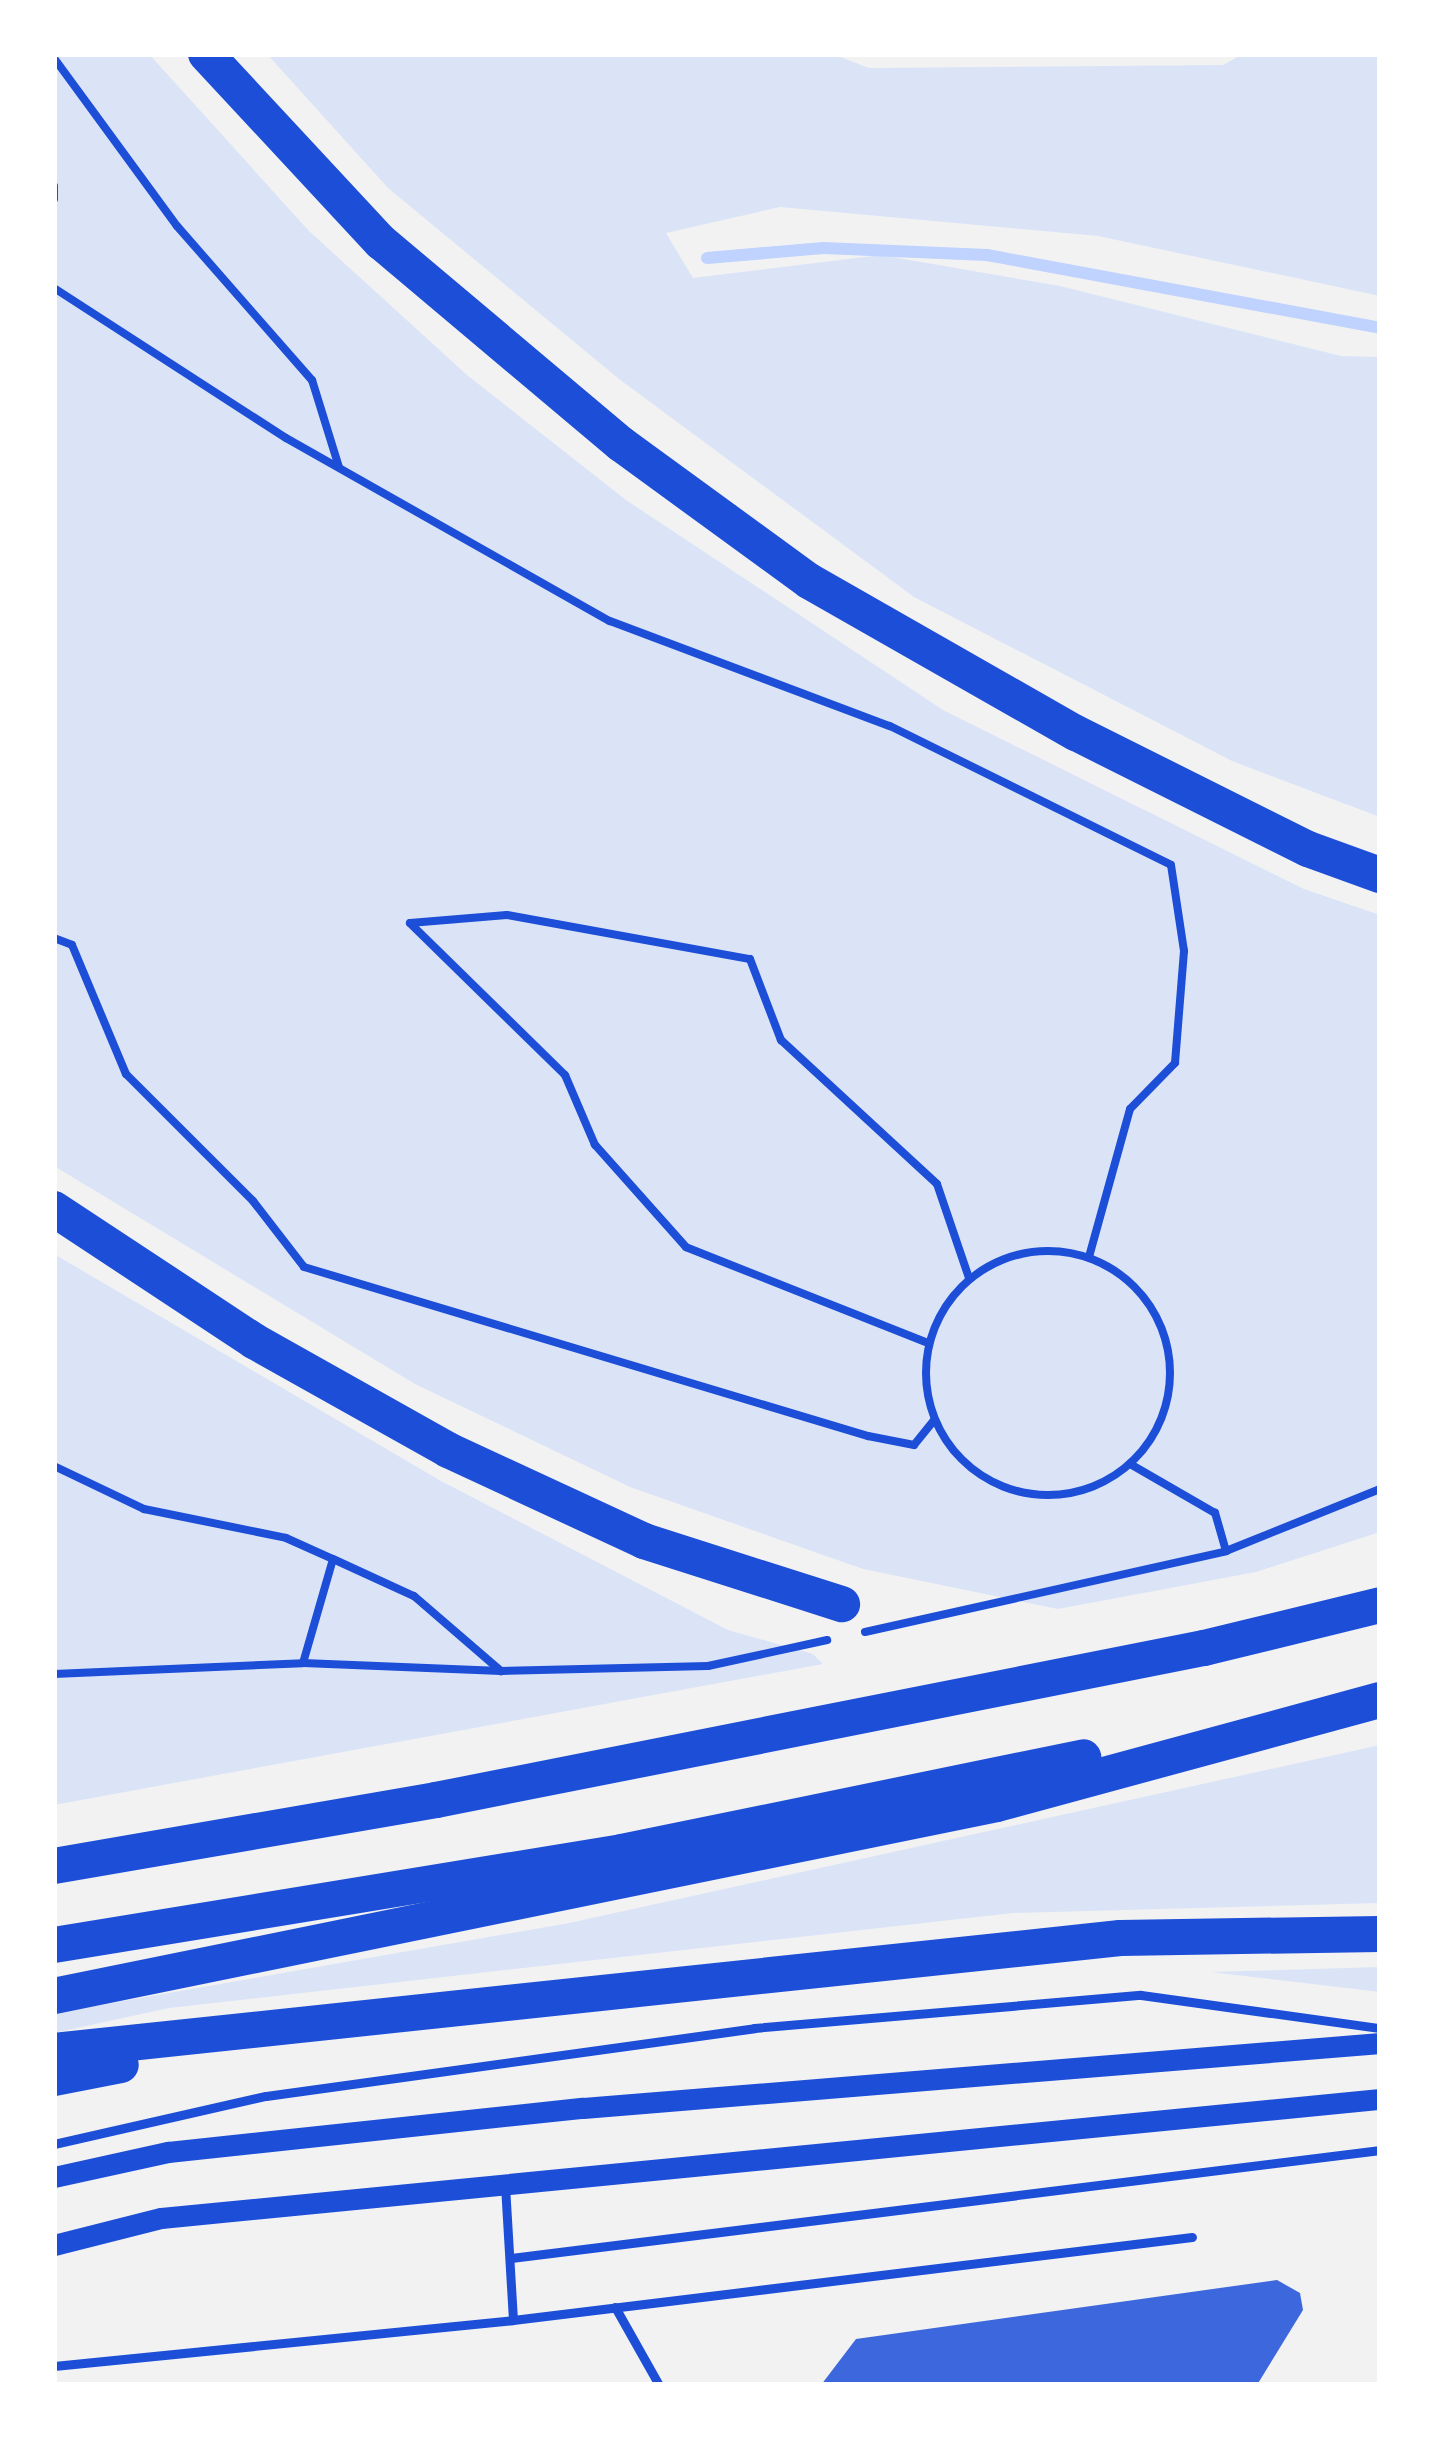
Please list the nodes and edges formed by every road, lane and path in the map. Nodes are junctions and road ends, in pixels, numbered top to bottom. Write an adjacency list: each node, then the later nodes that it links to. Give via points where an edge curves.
1 (206, 54): 7 (highway, via 381,242 621,443 809,581 1076,733 1307,849)
2 (54, 58): 6 (path, via 177,226 312,380)
3 (54, 186): 4 (path)
4 (54, 199)
5 (54, 288): 6 (path)
6 (340, 469): 10 (path, via 610,621 890,726 1172,865 1184,951 1175,1063 1130,1109)
7 (1380, 875)
8 (54, 938): 13 (path, via 72,945 126,1074 253,1201 304,1267 868,1436 914,1445)
9 (54, 1209): 19 (highway, via 254,1342 448,1450 644,1541)
10 (1090, 1257): 11 (path, via 1048,1250 1006,1257); 14 (path, via 1126,1278 1154,1310 1168,1349 1169,1391 1156,1431)
11 (969, 1278): 12 (path); 12 (path, via 937,1184 781,1040 750,959 507,915 410,923 565,1075 595,1144 686,1246)
12 (928, 1343): 13 (path, via 925,1382)
13 (934, 1420): 14 (path, via 954,1453 1020,1492 1059,1495)
14 (1130, 1464): 17 (path, via 1214,1513)
15 (54, 1466): 18 (path, via 144,1509 286,1538)
16 (1380, 1489): 17 (path)
17 (1226, 1552): 22 (path, via 708,1666)
18 (333, 1559): 21 (path); 22 (path, via 414,1596)
19 (842, 1604)
20 (1380, 1605): 25 (highway, via 1204,1648 436,1800)
21 (303, 1663): 22 (path); 23 (path)
22 (501, 1671)
23 (54, 1674)
24 (1380, 1698): 27 (highway, via 622,1852); 28 (highway, via 974,1809)
25 (54, 1866)
26 (1380, 1934): 29 (highway, via 1120,1938)
27 (54, 1945)
28 (54, 1996)
29 (429, 2008): 32 (highway); 33 (highway)
30 (1380, 2028): 35 (lane, via 1141,1995 754,2028 266,2096)
31 (1380, 2043): 37 (street, via 583,2108 168,2152)
32 (54, 2051)
33 (54, 2078)
34 (1380, 2098): 38 (street)
35 (54, 2144)
36 (1380, 2150): 41 (lane)
37 (54, 2176)
38 (505, 2184): 40 (street, via 161,2218); 41 (lane)
39 (1192, 2237): 42 (lane)
40 (54, 2245)
41 (511, 2258): 43 (lane)
42 (615, 2307): 43 (lane); 45 (lane)
43 (513, 2320): 44 (lane)
44 (54, 2366)
45 (659, 2385)

